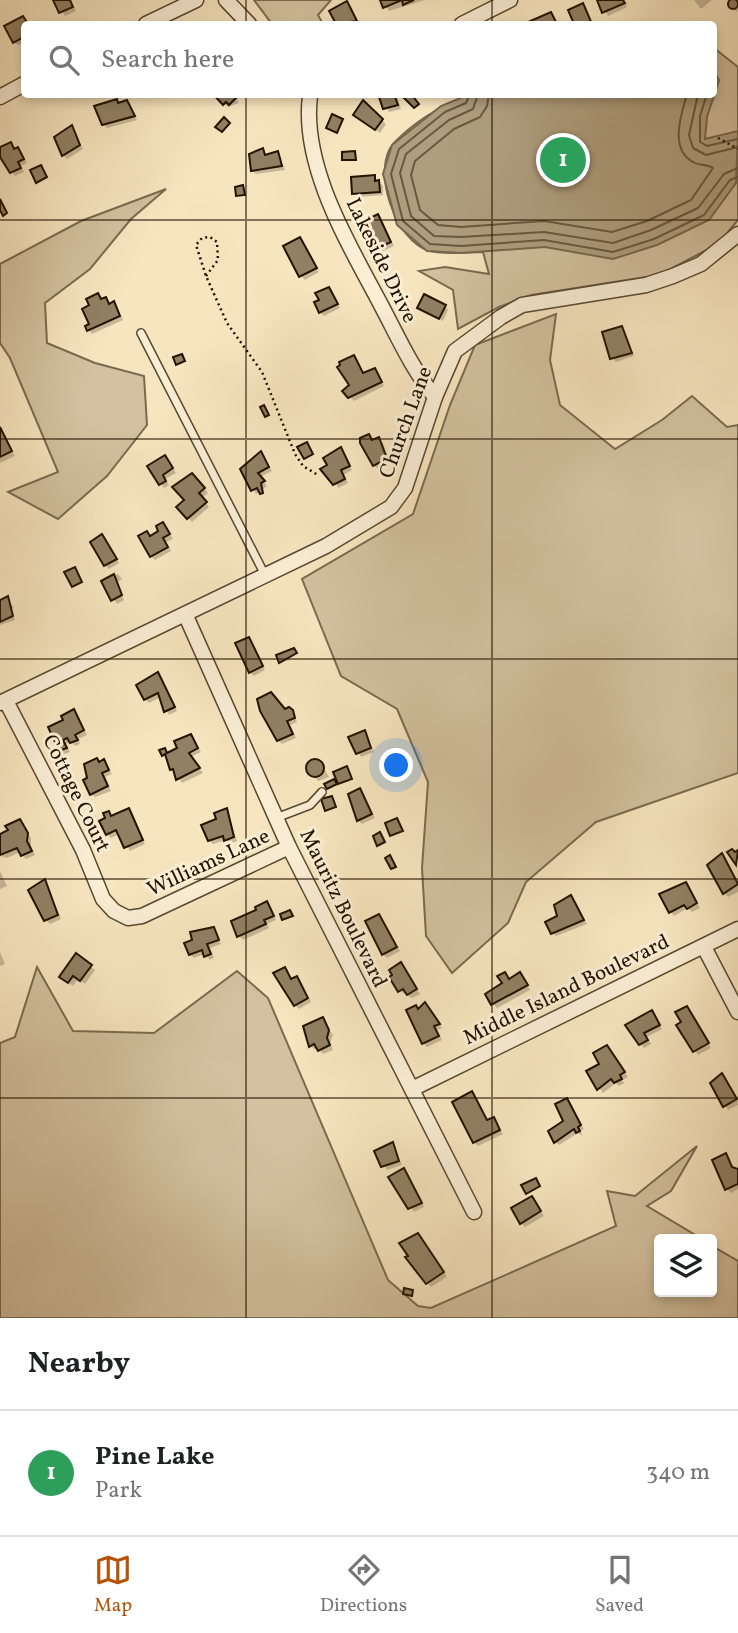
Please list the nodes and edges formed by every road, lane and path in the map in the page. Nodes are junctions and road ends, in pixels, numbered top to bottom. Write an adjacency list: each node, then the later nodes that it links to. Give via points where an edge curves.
1 (196, 0): 4 (street)
2 (226, 0): 5 (street)
3 (510, 0): 6 (street)
4 (152, 21)
5 (246, 21)
6 (468, 21)
7 (21, 86): 8 (street)
8 (0, 97)
9 (311, 98): 15 (street, Lakeside Drive, via 319,169 341,230 399,344)
10 (718, 138): 11 (path)
11 (738, 149)
12 (738, 234): 15 (street, Church Lane, via 701,264 646,285 522,304 455,351)
13 (206, 276): 13 (path, via 197,246 202,238 210,237 217,242 218,260); 16 (path, via 227,323 262,372 287,439 303,466)
14 (141, 333): 17 (lane)
15 (435, 397): 17 (street, Church Lane, via 405,488 391,507)
16 (318, 475)
17 (266, 576): 18 (street, Church Lane)
18 (186, 616): 19 (street, Church Lane); 21 (street, Mauritz Boulevard)
19 (3, 702): 23 (street, Cottage Court)
20 (322, 792): 21 (lane, via 310,804)
21 (276, 818): 22 (street, Mauritz Boulevard)
22 (289, 847): 23 (street, Williams Lane, via 142,916 128,918); 27 (street, Mauritz Boulevard)
23 (107, 904)
24 (738, 929): 25 (street, Middle Island Boulevard)
25 (704, 947): 26 (street); 27 (street, Middle Island Boulevard)
26 (738, 1012)
27 (412, 1089): 28 (street, Mauritz Boulevard)
28 (474, 1213)

